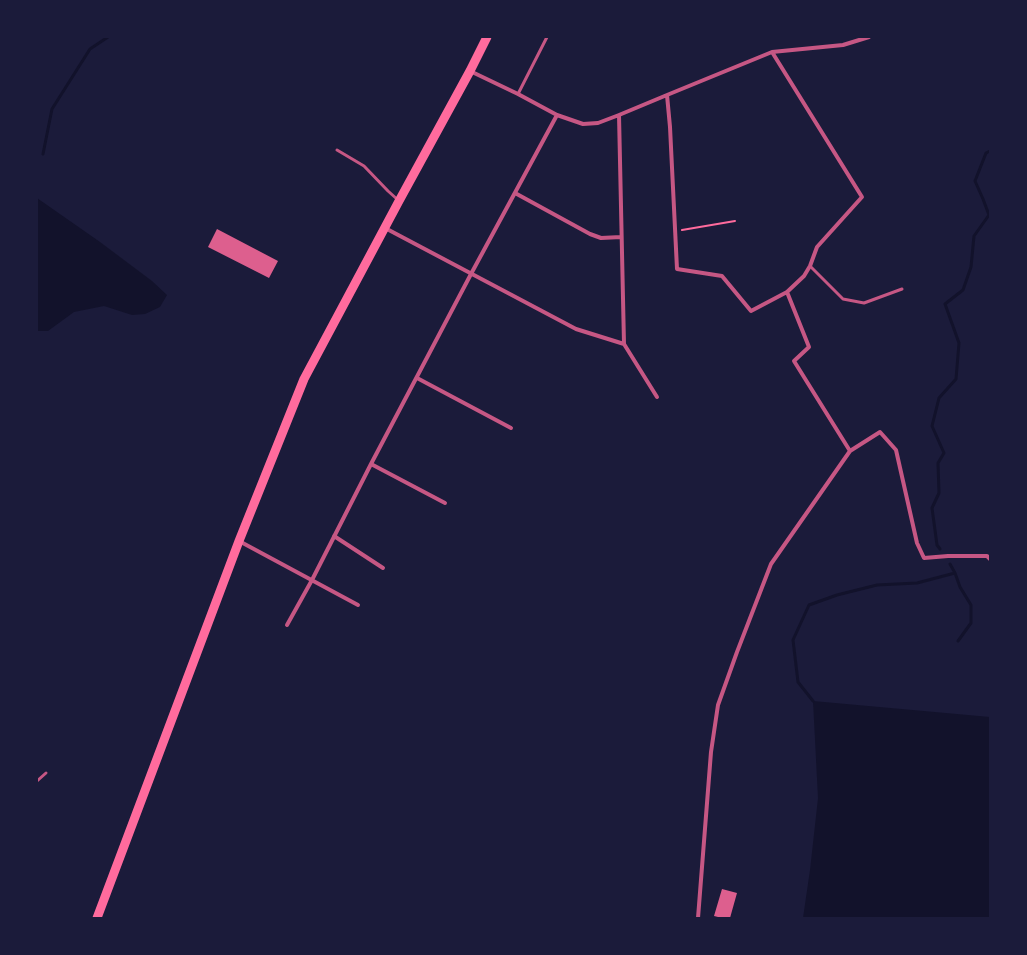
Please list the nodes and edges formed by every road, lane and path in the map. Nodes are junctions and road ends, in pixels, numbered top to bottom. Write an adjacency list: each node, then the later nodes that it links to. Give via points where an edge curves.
1 (487, 37): 5 (main road)
2 (547, 37): 6 (lane)
3 (869, 37): 4 (street, via 843,45)
4 (772, 52): 7 (street); 17 (street, via 862,197 817,247)
5 (470, 71): 6 (street); 12 (main road)
6 (518, 94): 8 (street)
7 (667, 95): 9 (street); 15 (street)
8 (557, 115): 9 (street, via 583,124 598,123); 11 (street)
9 (619, 116): 16 (street)
10 (338, 150): 12 (lane, via 364,166)
11 (514, 193): 16 (street, via 590,234 601,238); 18 (street)
12 (399, 201): 14 (main road)
13 (735, 221): 15 (path)
14 (385, 228): 18 (street); 29 (main road, via 304,379)
15 (675, 231): 20 (street, via 676,269 722,276 752,311)
16 (621, 237): 21 (street)
17 (810, 266): 19 (lane, via 843,299 864,303); 20 (street, via 804,276)
18 (471, 274): 21 (street, via 576,329); 22 (street)
19 (902, 289)
20 (787, 292): 25 (street, via 810,347 794,361)
21 (624, 344): 23 (street)
22 (417, 378): 24 (street); 26 (street)
23 (657, 397)
24 (511, 428)
25 (850, 451): 30 (street, via 880,432 896,450 917,543 924,558 987,556); 38 (street, via 771,564 718,705 711,752)
26 (371, 464): 27 (street); 28 (street)
27 (445, 503)
28 (334, 536): 31 (street); 32 (street)
29 (239, 541): 32 (street); 37 (main road)
30 (990, 559)
31 (383, 568)
32 (312, 580): 33 (street); 34 (street)
33 (358, 605)
34 (287, 625)
35 (46, 773): 36 (lane)
36 (37, 781)
37 (97, 918)
38 (698, 918)

